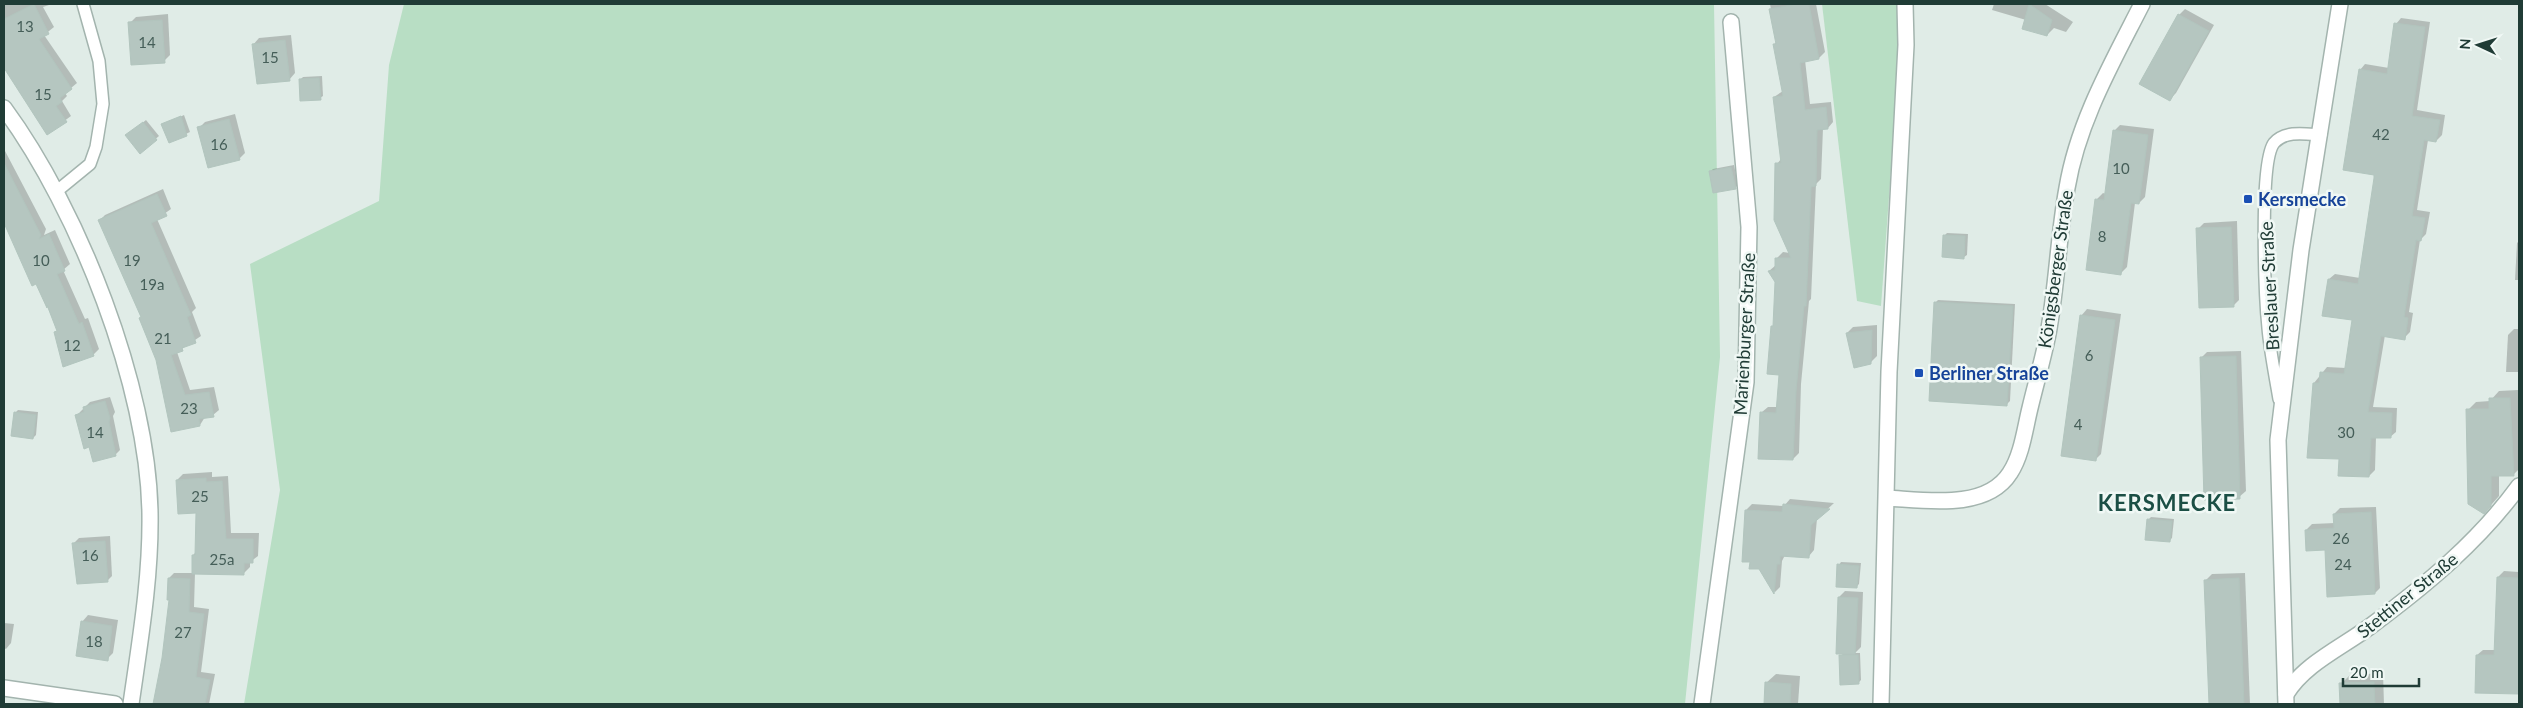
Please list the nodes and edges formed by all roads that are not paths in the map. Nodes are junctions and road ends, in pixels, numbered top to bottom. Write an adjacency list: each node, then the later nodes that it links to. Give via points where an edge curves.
1 (83, 4): 8 (lane, via 99,61 103,104 90,164)
2 (1905, 4): 11 (street, via 1906,46)
3 (2142, 4): 11 (street, Königsberger Straße, via 2098,89 2076,150 2067,188 2048,333 2020,448 2010,473 1994,489 1977,496 1948,500)
4 (2340, 4): 7 (street, Breslauer Straße)
5 (1732, 22): 16 (street, Marienburger Straße, via 1749,227 1746,382)
6 (4, 108): 8 (street)
7 (2321, 135): 9 (street, Breslauer Straße, via 2302,250); 9 (lane, Breslauer Straße, via 2285,135 2275,142 2268,154 2265,199 2268,327)
8 (56, 191): 15 (street, via 114,332 129,379 143,447 150,512 150,550)
9 (2282, 420): 13 (street, Breslauer Straße, via 2278,440)
10 (2519, 486): 13 (street, Stettiner Straße, via 2463,550 2411,596 2308,669 2295,680)
11 (1887, 498): 17 (street)
12 (4, 688): 14 (street)
13 (2286, 699)
14 (114, 704)
15 (131, 704)
16 (1702, 704)
17 (1881, 704)

